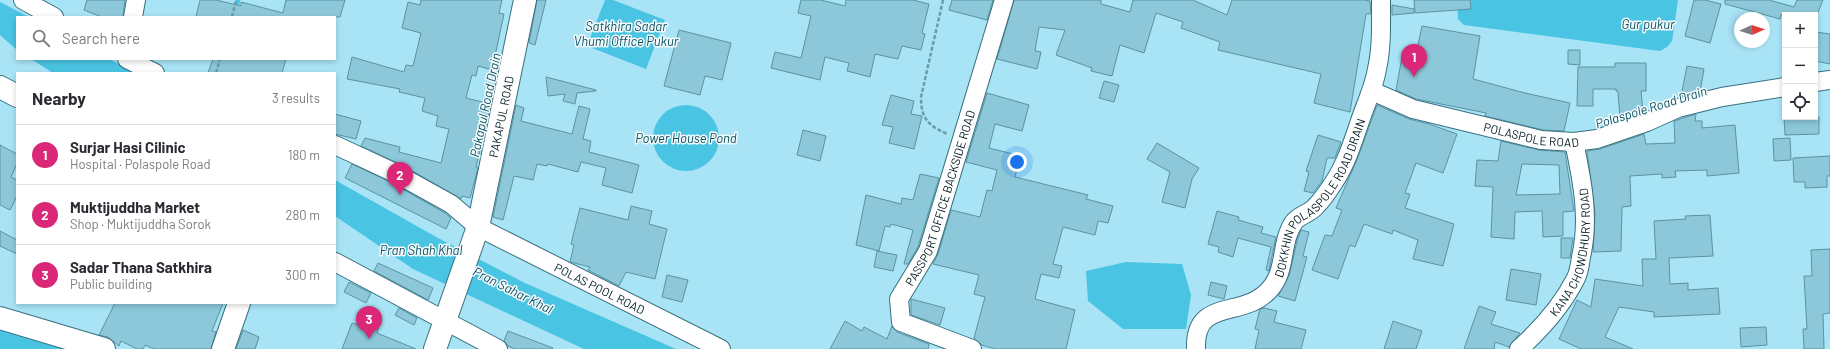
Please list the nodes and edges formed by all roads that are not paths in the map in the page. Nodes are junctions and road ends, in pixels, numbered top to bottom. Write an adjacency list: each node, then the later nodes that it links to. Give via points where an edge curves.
1 (23, 0): 6 (street)
2 (136, 0): 7 (street)
3 (525, 0): 18 (main road, PAKAPUL ROAD)
4 (1004, 0): 28 (street, PASSPORT OFFICE BACKSIDE ROAD, via 928,251 899,299 901,322)
5 (1381, 0): 14 (street, DOKKHIN POLASPOLE ROAD DRAIN, via 1378,69)
6 (52, 16)
7 (133, 16)
8 (129, 60): 9 (street)
9 (153, 72)
10 (1830, 80): 11 (street)
11 (1818, 82)
12 (0, 87): 15 (main road)
13 (1782, 87): 16 (street, POLASPOLE ROAD, via 1722,97 1678,108 1597,139)
14 (1372, 91): 16 (street, POLASPOLE ROAD, via 1413,109 1541,140); 29 (street, DOKKHIN POLASPOLE ROAD DRAIN, via 1345,163 1335,181 1316,207 1295,221 1288,236 1281,271 1271,289 1258,300 1205,318 1199,326)
15 (16, 95)
16 (1574, 142): 30 (street, KANA CHOWDHURY ROAD, via 1586,220 1585,240 1577,276 1553,312)
17 (336, 145): 18 (street, POLAS POOL ROAD, via 395,173 451,204)
18 (477, 230): 21 (main road, PAKAPUL ROAD); 27 (street, POLAS POOL ROAD)
19 (336, 262): 21 (street)
20 (239, 304): 24 (main road)
21 (447, 317): 25 (main road, PAKAPUL ROAD); 26 (street)
22 (0, 318): 23 (main road)
23 (104, 349)
24 (223, 349)
25 (435, 349)
26 (498, 349)
27 (721, 349)
28 (972, 349)
29 (1196, 349)
30 (1519, 349)

